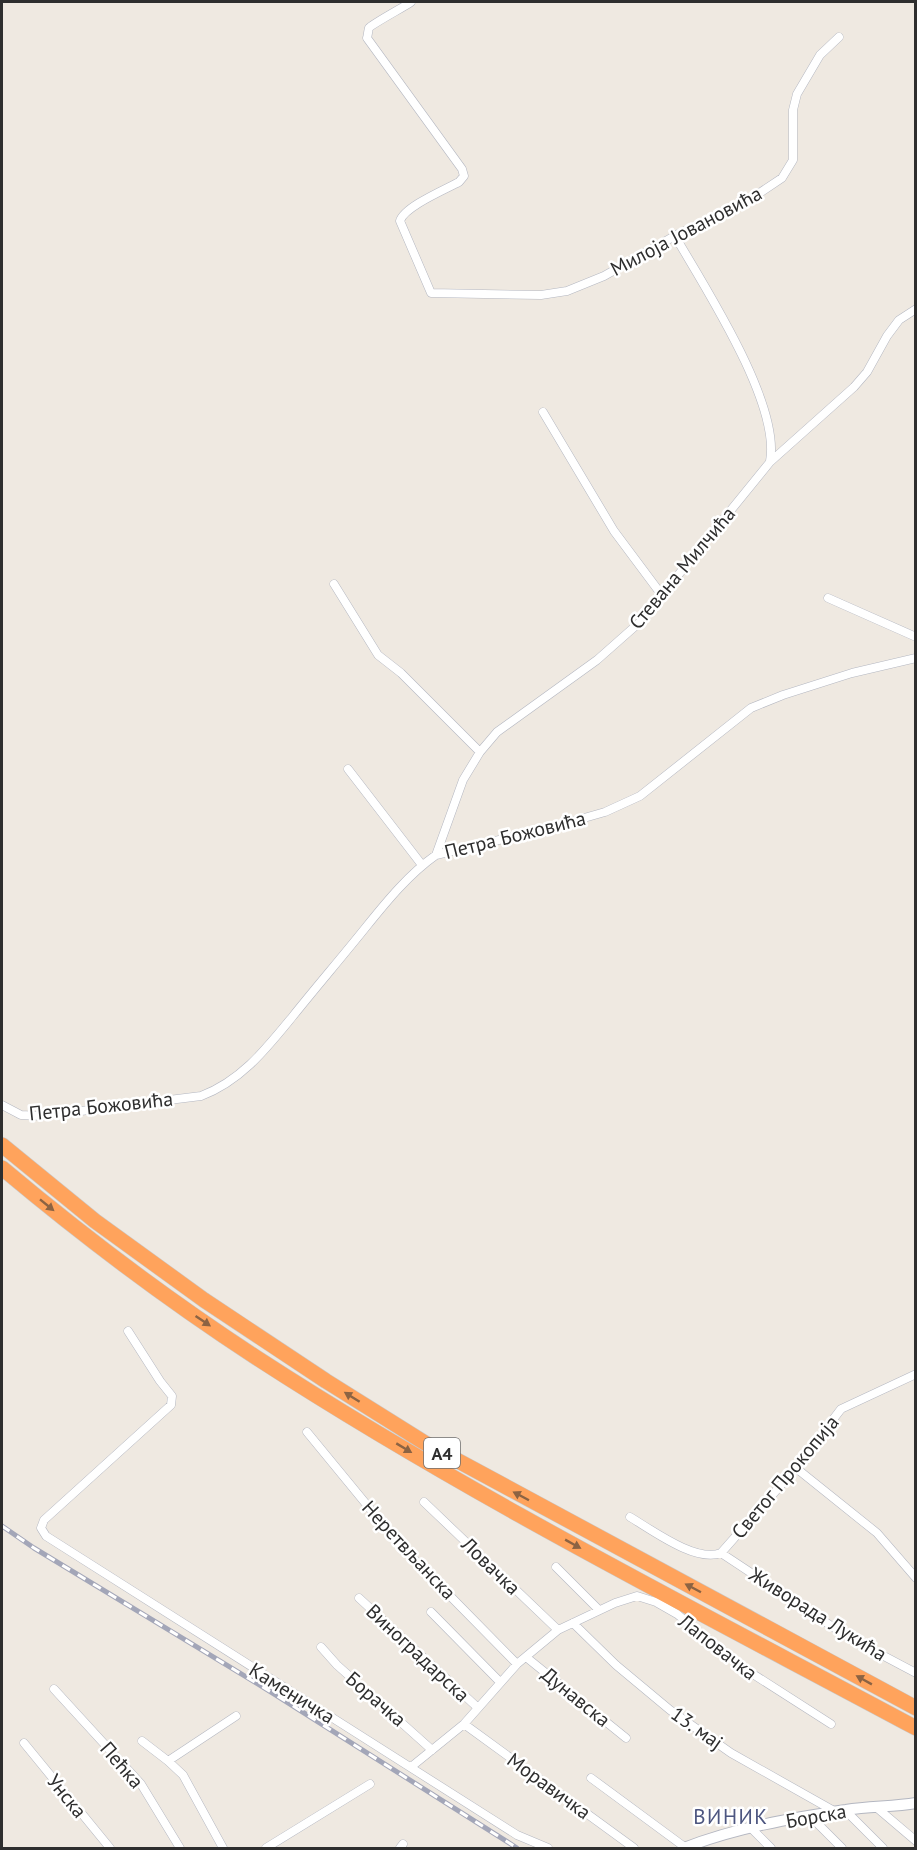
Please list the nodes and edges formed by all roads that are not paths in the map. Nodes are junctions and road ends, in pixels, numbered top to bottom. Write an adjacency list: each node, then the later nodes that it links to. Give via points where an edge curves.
1 (411, 2): 3 (street, Милоја Јовановића, via 375,23 367,38 464,176 411,208 400,221 431,293 567,291 604,276)
2 (839, 37): 3 (street, Милоја Јовановића, via 820,56 797,94 793,110 793,160 782,178 743,204)
3 (675, 236): 6 (street, via 745,359 771,437)
4 (915, 309): 6 (street, Стевана Милчића, via 899,320 854,387)
5 (543, 412): 8 (street, via 614,531)
6 (770, 462): 8 (street, Стевана Милчића)
7 (334, 584): 12 (street, via 378,655)
8 (661, 594): 12 (street, Стевана Милчића, via 632,630 496,732)
9 (828, 598): 10 (street)
10 (915, 637)
11 (915, 658): 14 (street, Петра Божовића, via 852,673 751,708 640,796 605,812)
12 (480, 752): 14 (street, Стевана Милчића, via 463,780)
13 (348, 769): 15 (street)
14 (436, 855): 15 (street, Петра Божовића)
15 (422, 865): 16 (street, Петра Божовића, via 264,1051 219,1089 201,1096 41,1116 21,1115)
16 (2, 1105)
17 (2, 1145): 40 (highway, A4, one-way to 17, via 416,1437 153,1264)
18 (2, 1168): 44 (highway, A4, one-way to 44, via 137,1274 334,1407 541,1527)
19 (128, 1331): 50 (street, Каменичка, via 172,1396 171,1405 44,1520 42,1530)
20 (915, 1374): 22 (street, Светог Прокопија, via 841,1409)
21 (307, 1432): 35 (street, Неретвљанска, via 399,1544)
22 (796, 1468): 25 (street, Светог Прокопија); 27 (street, via 877,1533)
23 (424, 1502): 32 (street, Ловачка)
24 (630, 1517): 25 (street, via 689,1550 713,1556)
25 (721, 1553): 36 (street, Живорада Лукића, via 848,1637)
26 (556, 1567): 29 (street)
27 (915, 1578)
28 (359, 1598): 39 (street, Виноградарска)
29 (599, 1610): 31 (street, Лаповачка); 43 (street, Лаповачка, via 637,1596 656,1602 745,1669)
30 (431, 1612): 37 (street)
31 (573, 1623): 32 (street, Лаповачка); 55 (street, 13. мај, via 670,1710 731,1753)
32 (558, 1630): 34 (street, Лаповачка)
33 (321, 1647): 48 (street, Борачка)
34 (526, 1657): 35 (street, Лаповачка); 45 (street, Дунавска)
35 (517, 1664): 37 (street, Лаповачка)
36 (915, 1673)
37 (500, 1682): 39 (street, Лаповачка)
38 (54, 1689): 60 (street, Пећка, via 141,1784)
39 (477, 1707): 42 (street, Лаповачка)
40 (915, 1708)
41 (236, 1716): 49 (street)
42 (464, 1724): 48 (street, Лаповачка); 64 (street, Моравичка)
43 (831, 1724)
44 (915, 1728)
45 (626, 1738)
46 (142, 1741): 49 (street)
47 (24, 1743): 59 (street, Унска)
48 (432, 1750): 50 (street, Лаповачка)
49 (168, 1761): 61 (street, via 183,1775)
50 (411, 1767): 63 (street, Каменичка, via 517,1835)
51 (591, 1778): 65 (street)
52 (370, 1784): 62 (street)
53 (915, 1803): 54 (street, Борска)
54 (876, 1807): 55 (street, Борска); 58 (street)
55 (840, 1811): 56 (street, Борска); 68 (street, 13. мај)
56 (810, 1816): 57 (street, Борска); 67 (street)
57 (752, 1828): 65 (street, Борска); 66 (street)
58 (915, 1841)
59 (110, 1848)
60 (180, 1848)
61 (223, 1848)
62 (266, 1848)
63 (548, 1848)
64 (634, 1848)
65 (685, 1848)
66 (771, 1848)
67 (842, 1848)
68 (883, 1848)

